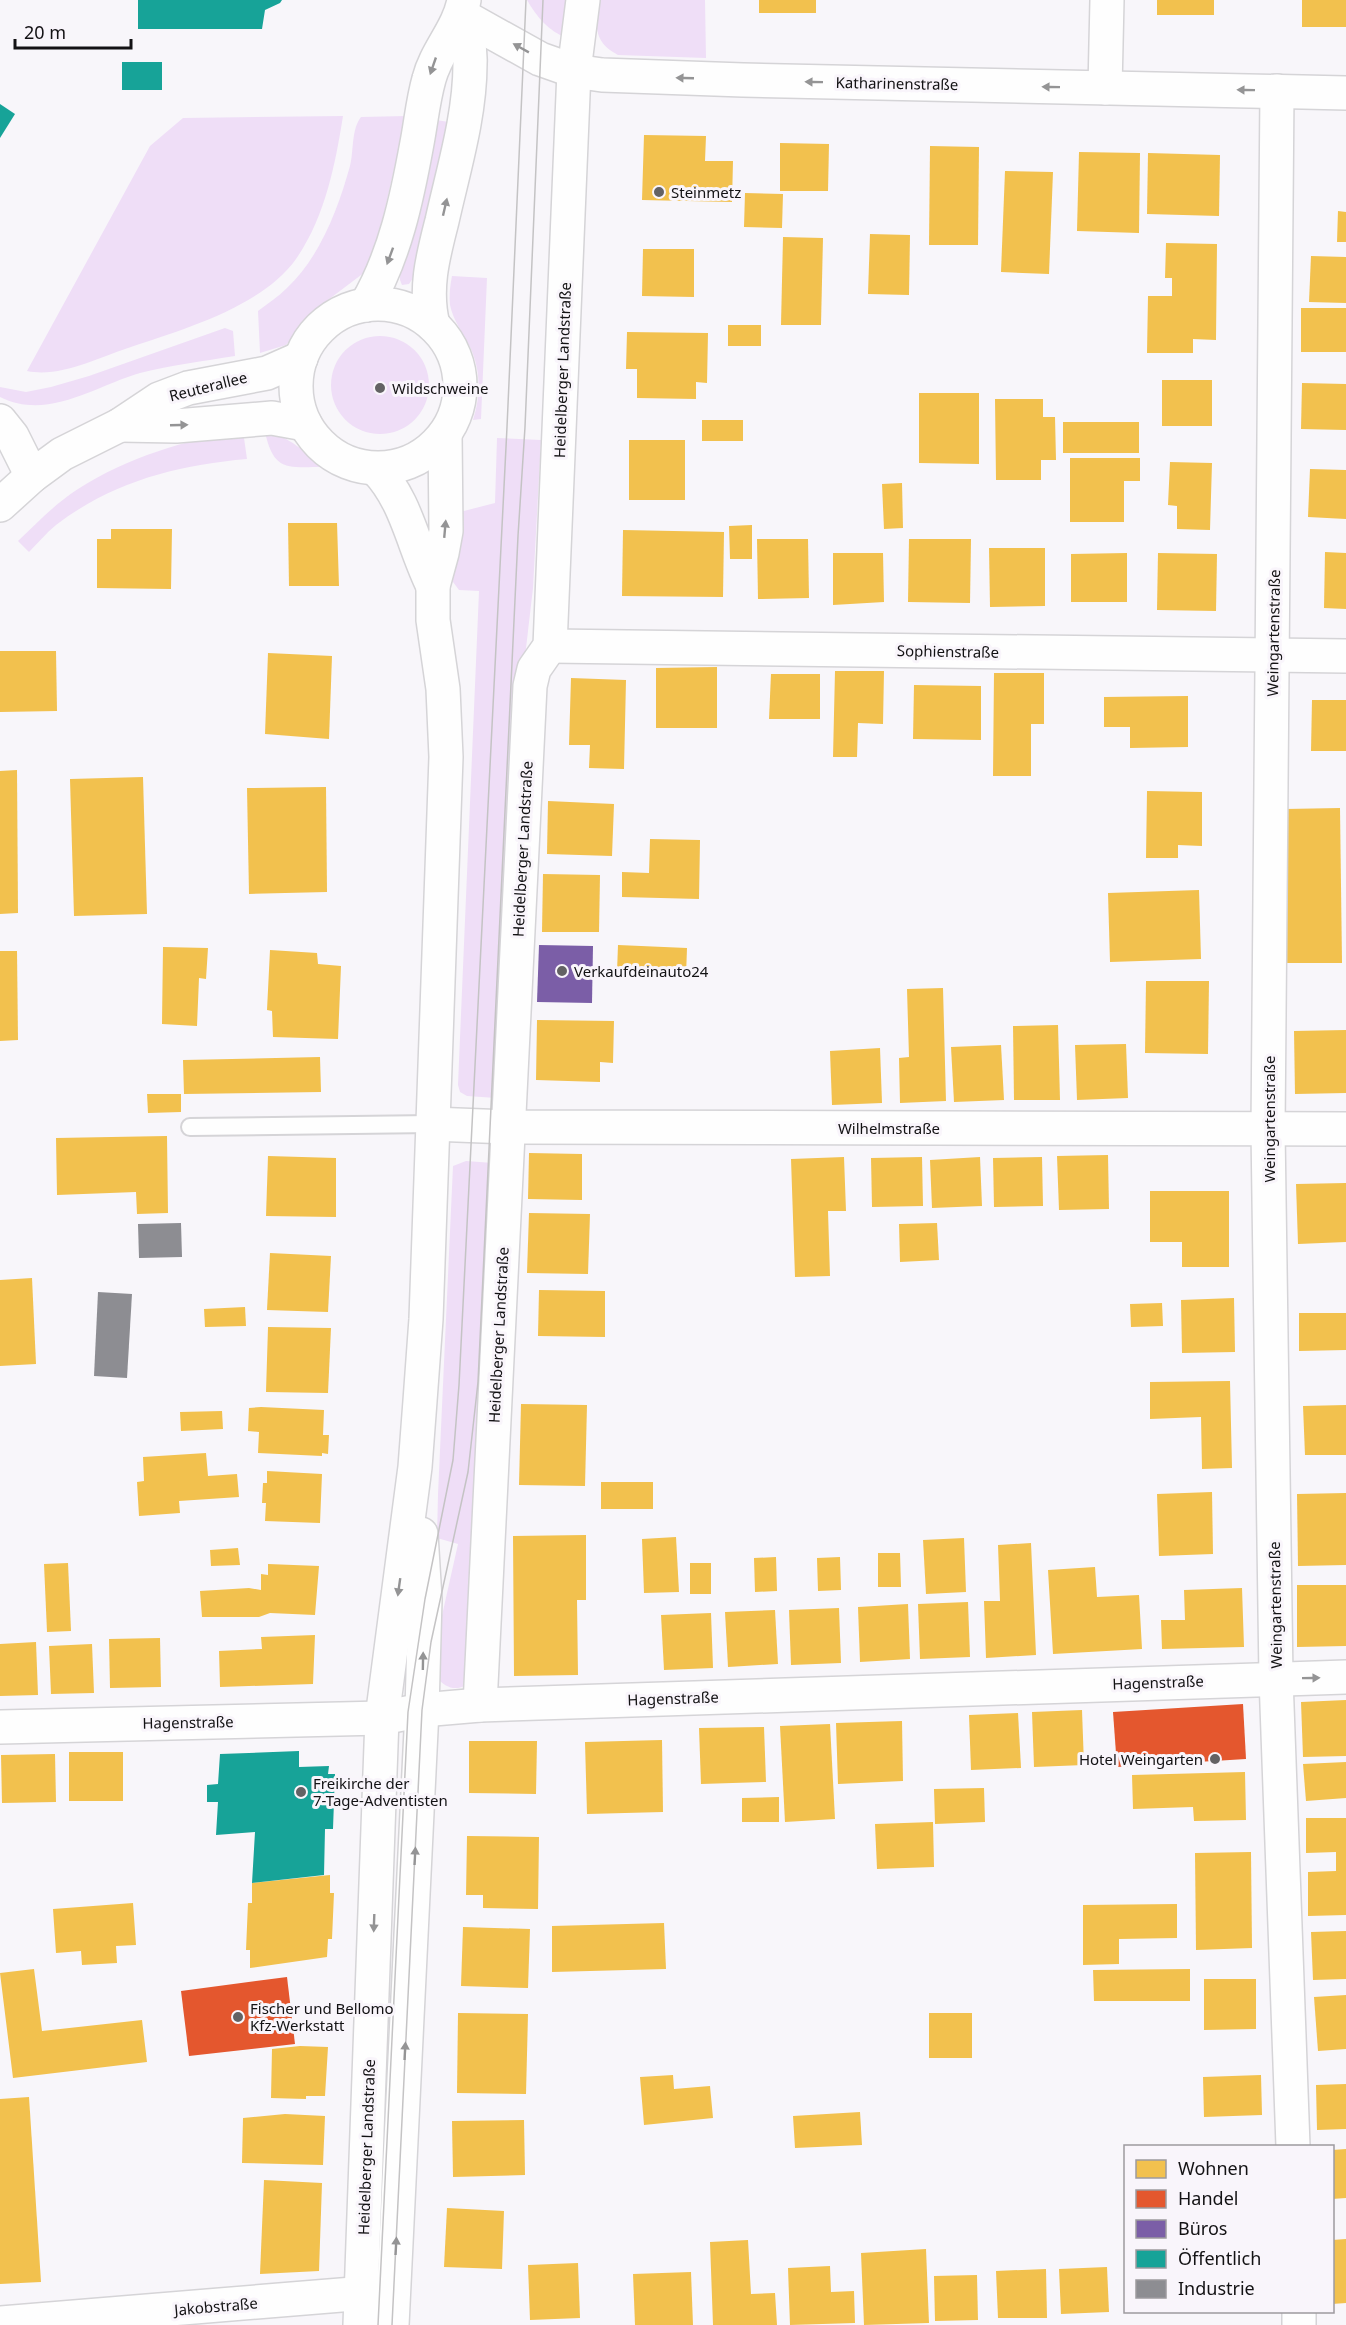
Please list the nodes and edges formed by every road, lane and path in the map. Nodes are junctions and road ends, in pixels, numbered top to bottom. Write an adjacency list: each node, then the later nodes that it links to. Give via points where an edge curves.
1 (583, 0): 4 (street, Heidelberger Landstraße)
2 (1107, 0): 5 (street)
3 (463, 8): 4 (street, Katharinenstraße, one-way to 3, via 540,59); 8 (street, one-way to 8, via 436,56 393,248); 9 (street, one-way to 3, via 429,307 431,264 458,147 471,63)
4 (574, 70): 5 (street, Katharinenstraße, one-way to 4, via 731,80 602,75); 19 (street, Heidelberger Landstraße)
5 (1105, 88): 6 (street, Katharinenstraße, one-way to 5)
6 (1277, 91): 7 (street, Katharinenstraße); 20 (street, Weingartenstraße)
7 (1346, 93)
8 (366, 305): 9 (street, via 402,307); 10 (street, via 345,311 326,323 311,338)
9 (433, 325): 14 (street, via 448,343 458,365 456,413)
10 (301, 358): 12 (street, via 297,391); 13 (street, Reuterallee, via 267,373 188,388 159,399)
11 (0, 421): 16 (street)
12 (305, 424): 13 (street, Reuterallee, one-way to 12, via 176,426 272,418); 15 (street, via 316,439 344,461)
13 (120, 425): 16 (street, Reuterallee, via 62,454)
14 (445, 434): 15 (street, via 417,458); 18 (street, Heidelberger Landstraße, one-way to 14, via 446,531)
15 (376, 469): 18 (street, Heidelberger Landstraße, via 396,493)
16 (32, 476): 17 (street, Reuterallee)
17 (0, 505)
18 (433, 586): 22 (street, Heidelberger Landstraße, via 446,757)
19 (550, 646): 20 (street, Sophienstraße); 24 (street, Heidelberger Landstraße, via 534,669 530,686)
20 (1272, 655): 21 (street, Sophienstraße); 26 (street, Weingartenstraße)
21 (1346, 656)
22 (432, 1124): 23 (lane); 24 (street, Wilhelmstraße); 27 (street, Heidelberger Landstraße, via 426,1319)
23 (190, 1126)
24 (508, 1126): 26 (street, Wilhelmstraße); 30 (street, Heidelberger Landstraße)
25 (1346, 1129): 26 (street, Wilhelmstraße)
26 (1268, 1130): 29 (street, Weingartenstraße)
27 (415, 1467): 31 (street, Heidelberger Landstraße, one-way to 27, via 425,1599); 32 (street, Heidelberger Landstraße, one-way to 32)
28 (1346, 1677): 29 (street, Hagenstraße, one-way to 28)
29 (1276, 1678): 30 (street, Hagenstraße); 34 (street, Weingartenstraße)
30 (480, 1705): 31 (street, Hagenstraße)
31 (422, 1710): 32 (street, Hagenstraße); 35 (street, Heidelberger Landstraße, one-way to 31)
32 (382, 1718): 33 (street, Hagenstraße); 36 (street, Heidelberger Landstraße, one-way to 36)
33 (0, 1727)
34 (1293, 2145)
35 (394, 2291): 36 (street, Jakobstraße); 38 (street, Heidelberger Landstraße)
36 (360, 2309): 37 (street, Jakobstraße)
37 (0, 2323)
38 (392, 2325)

